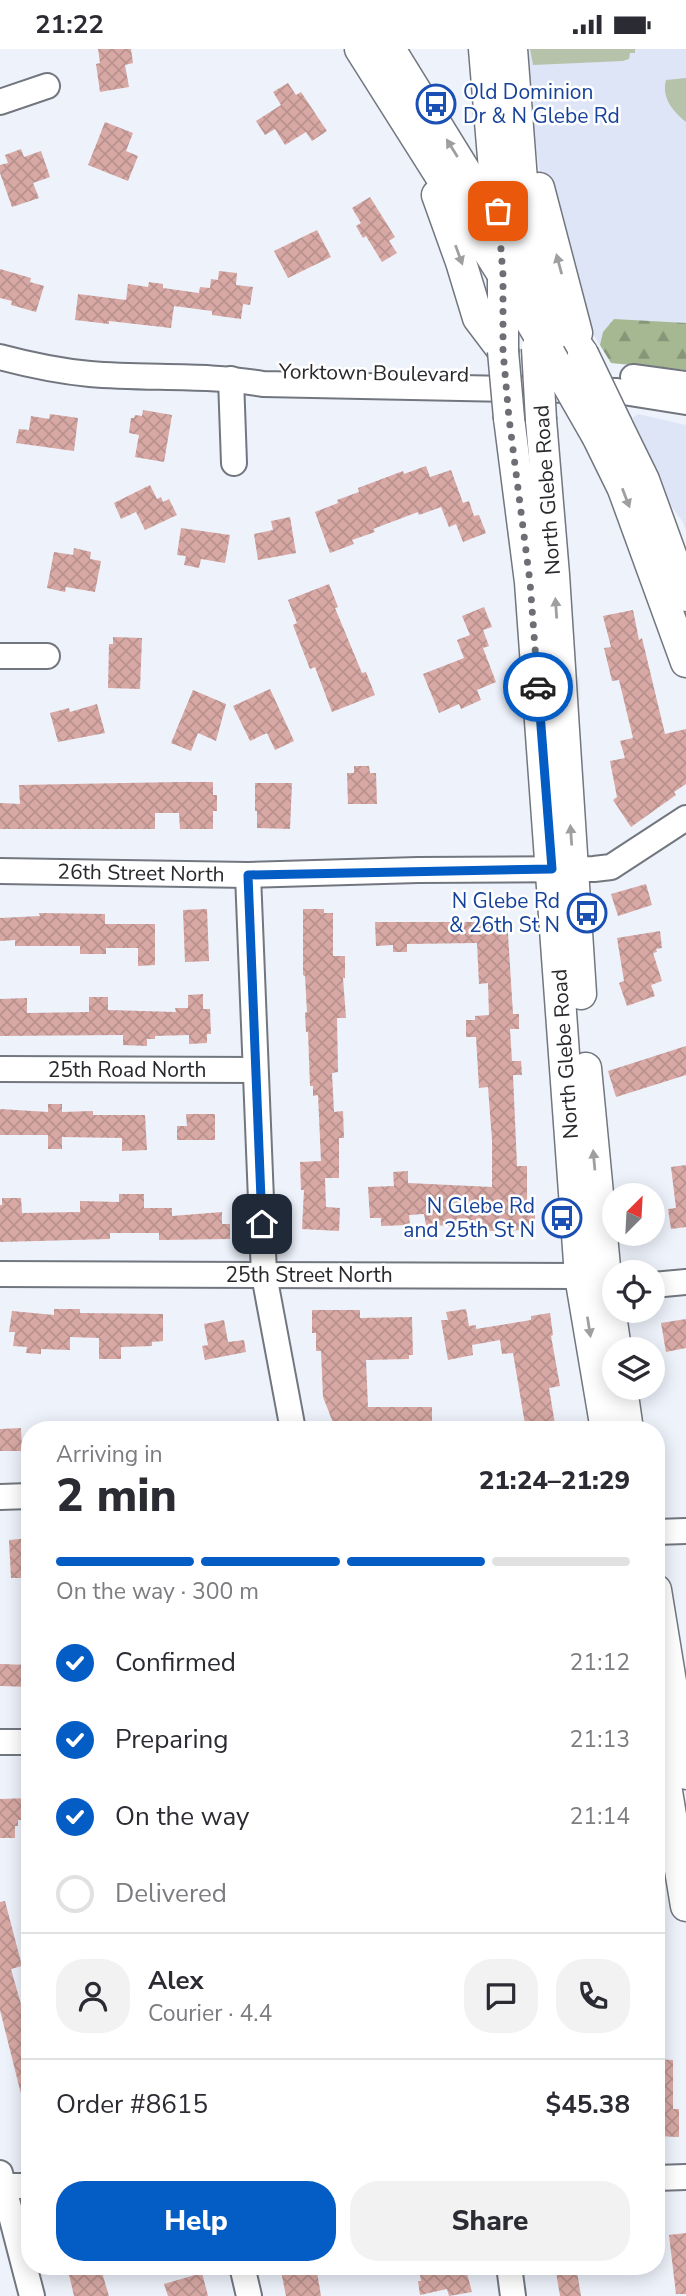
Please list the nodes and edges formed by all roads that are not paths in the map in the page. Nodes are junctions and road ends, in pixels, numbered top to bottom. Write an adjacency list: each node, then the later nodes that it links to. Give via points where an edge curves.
1 (360, 49): 8 (main road)
2 (390, 49): 9 (main road, one-way to 2)
3 (484, 49): 9 (main road, North Glebe Road)
4 (512, 49): 7 (main road, North Glebe Road)
5 (47, 86): 6 (street)
6 (0, 102)
7 (517, 132): 11 (main road, North Glebe Road); 14 (main road, one-way to 7, via 533,169)
8 (435, 166): 10 (main road); 13 (main road, one-way to 13, via 437,195 478,319)
9 (499, 227): 10 (main road, North Glebe Road); 11 (main road)
10 (503, 275): 12 (main road); 13 (main road, North Glebe Road)
11 (535, 284): 12 (main road, North Glebe Road); 14 (main road)
12 (541, 345): 19 (main road, bridge); 26 (main road, North Glebe Road, one-way to 12, bridge)
13 (503, 351): 26 (main road, North Glebe Road, bridge)
14 (583, 354): 19 (main road, bridge)
15 (0, 358): 16 (street, Yorktown Boulevard, via 93,374)
16 (231, 379): 17 (street, Yorktown Boulevard, via 263,370 609,374); 18 (street, Yorktown Boulevard, via 263,384 617,391); 20 (street)
17 (686, 384)
18 (686, 402)
19 (607, 430): 21 (main road, via 644,480); 24 (main road, one-way to 24, via 623,489)
20 (234, 463)
21 (686, 596)
22 (0, 656): 23 (street)
23 (47, 656)
24 (686, 662)
25 (686, 818): 26 (street, 26th Street North, via 611,867)
26 (563, 868): 28 (street, 26th Street North); 34 (main road, North Glebe Road, via 586,1068)
27 (0, 871): 28 (street, 26th Street North)
28 (248, 875): 30 (street)
29 (0, 1069): 30 (street, 25th Road North)
30 (255, 1070): 32 (street)
31 (0, 1274): 32 (street, 25th Street North)
32 (264, 1275): 34 (street, 25th Street North); 38 (street)
33 (686, 1282): 35 (street)
34 (600, 1284): 36 (main road, North Glebe Road); 39 (main road, North Glebe Road, one-way to 39)
35 (665, 1284)
36 (613, 1337)
37 (624, 1400): 40 (main road)
38 (291, 1421)
39 (606, 1421)
40 (627, 1421)
41 (21, 1496): 42 (street)
42 (0, 1497)
43 (686, 1531): 44 (street)
44 (665, 1532)
45 (665, 1685): 48 (main road)
46 (0, 1742): 47 (street)
47 (21, 1742)
48 (671, 1747): 49 (main road)
49 (686, 1906)
50 (686, 2177): 51 (street)
51 (665, 2178)
52 (2, 2180): 53 (street); 54 (street)
53 (21, 2184)
54 (21, 2253)
55 (27, 2275): 58 (street)
56 (244, 2275): 59 (street)
57 (510, 2275): 60 (street)
58 (32, 2296)
59 (249, 2296)
60 (513, 2296)

